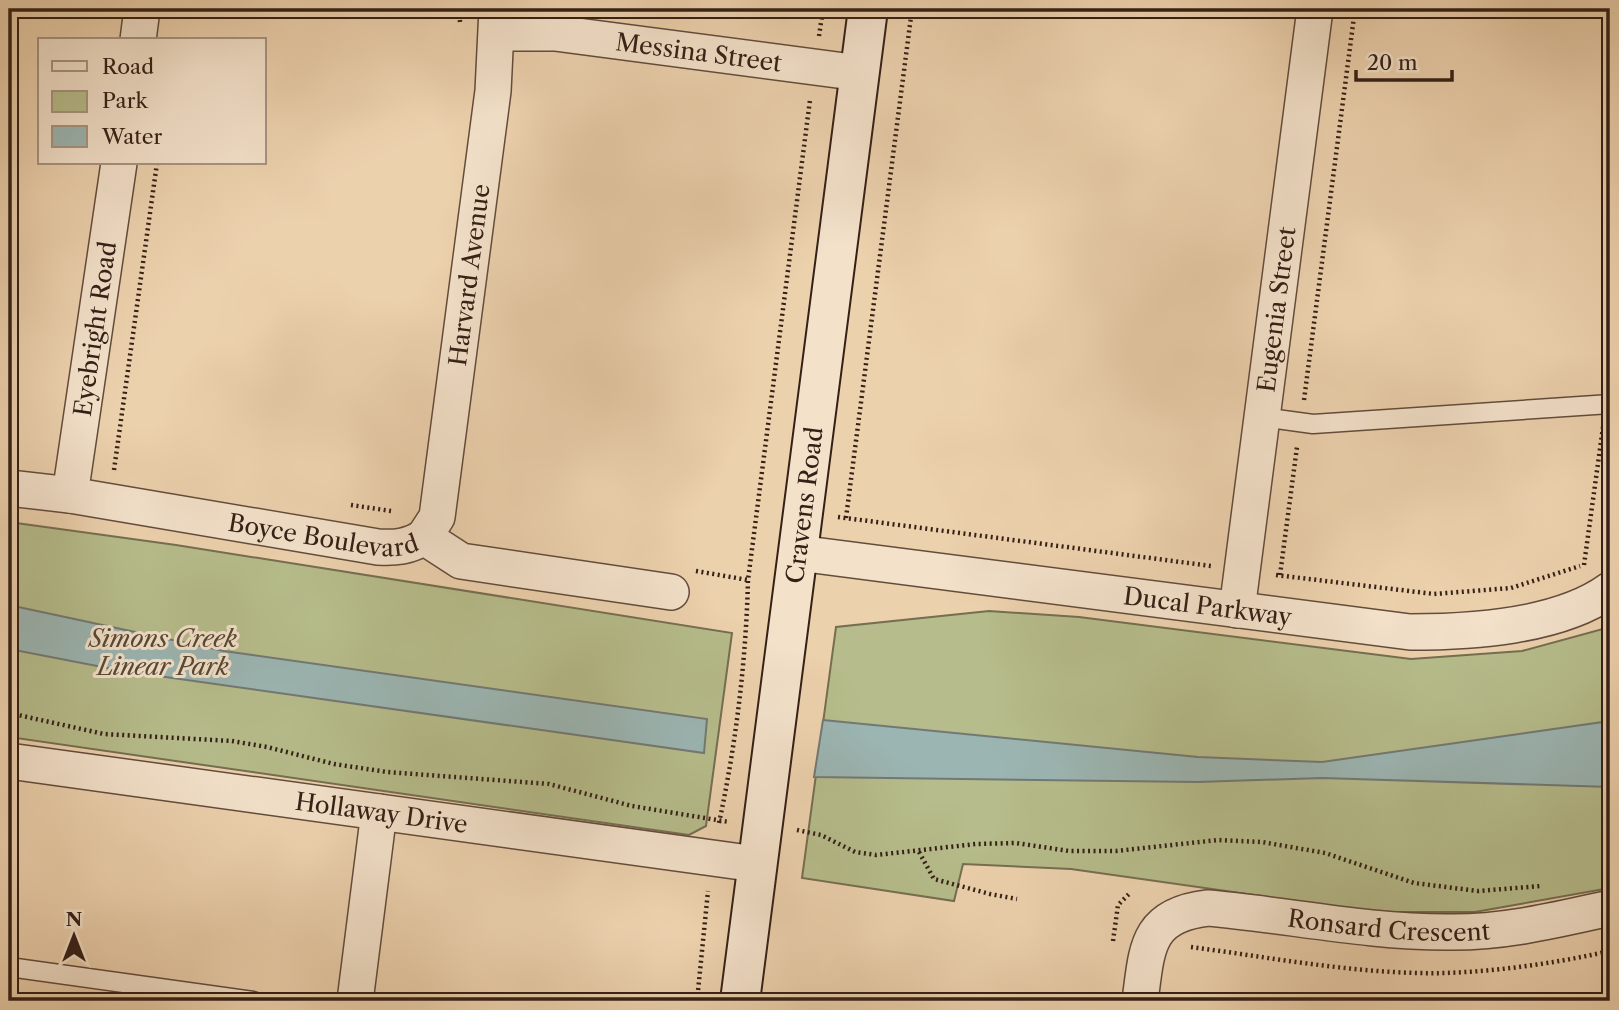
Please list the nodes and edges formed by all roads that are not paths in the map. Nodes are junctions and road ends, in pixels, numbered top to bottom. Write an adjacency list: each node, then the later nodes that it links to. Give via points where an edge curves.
1 (142, 9): 5 (street)
2 (868, 9): 6 (street, Cravens Road)
3 (1315, 9): 9 (street, Eugenia Street)
4 (497, 21): 6 (street, Messina Street, via 555,33); 12 (street, Harvard Avenue, via 493,91)
5 (138, 38)
6 (860, 73): 13 (street, Cravens Road)
7 (119, 164): 10 (street, Eyebright Road)
8 (1608, 404): 9 (lane, via 1301,423)
9 (1262, 417): 16 (street, Eugenia Street)
10 (72, 480): 11 (street, Boyce Boulevard); 12 (street, Boyce Boulevard, via 378,547 413,544)
11 (9, 488)
12 (430, 527): 15 (street, Boyce Boulevard, via 461,561)
13 (797, 553): 16 (street, Ducal Parkway); 19 (street, Cravens Road)
14 (1604, 576): 16 (street, Ducal Parkway, via 1594,602 1507,626 1449,632 1410,632)
15 (683, 582)
16 (1237, 610)
17 (9, 761): 18 (street, Hollaway Drive)
18 (379, 812): 19 (street, Hollaway Drive); 23 (street)
19 (761, 827): 24 (street, Cravens Road)
20 (1610, 908): 25 (street, Ronsard Crescent, via 1527,927 1449,933 1370,929 1208,908 1185,911 1154,935)
21 (9, 967): 22 (lane)
22 (253, 1001)
23 (355, 1001)
24 (740, 1001)
25 (1140, 1001)

